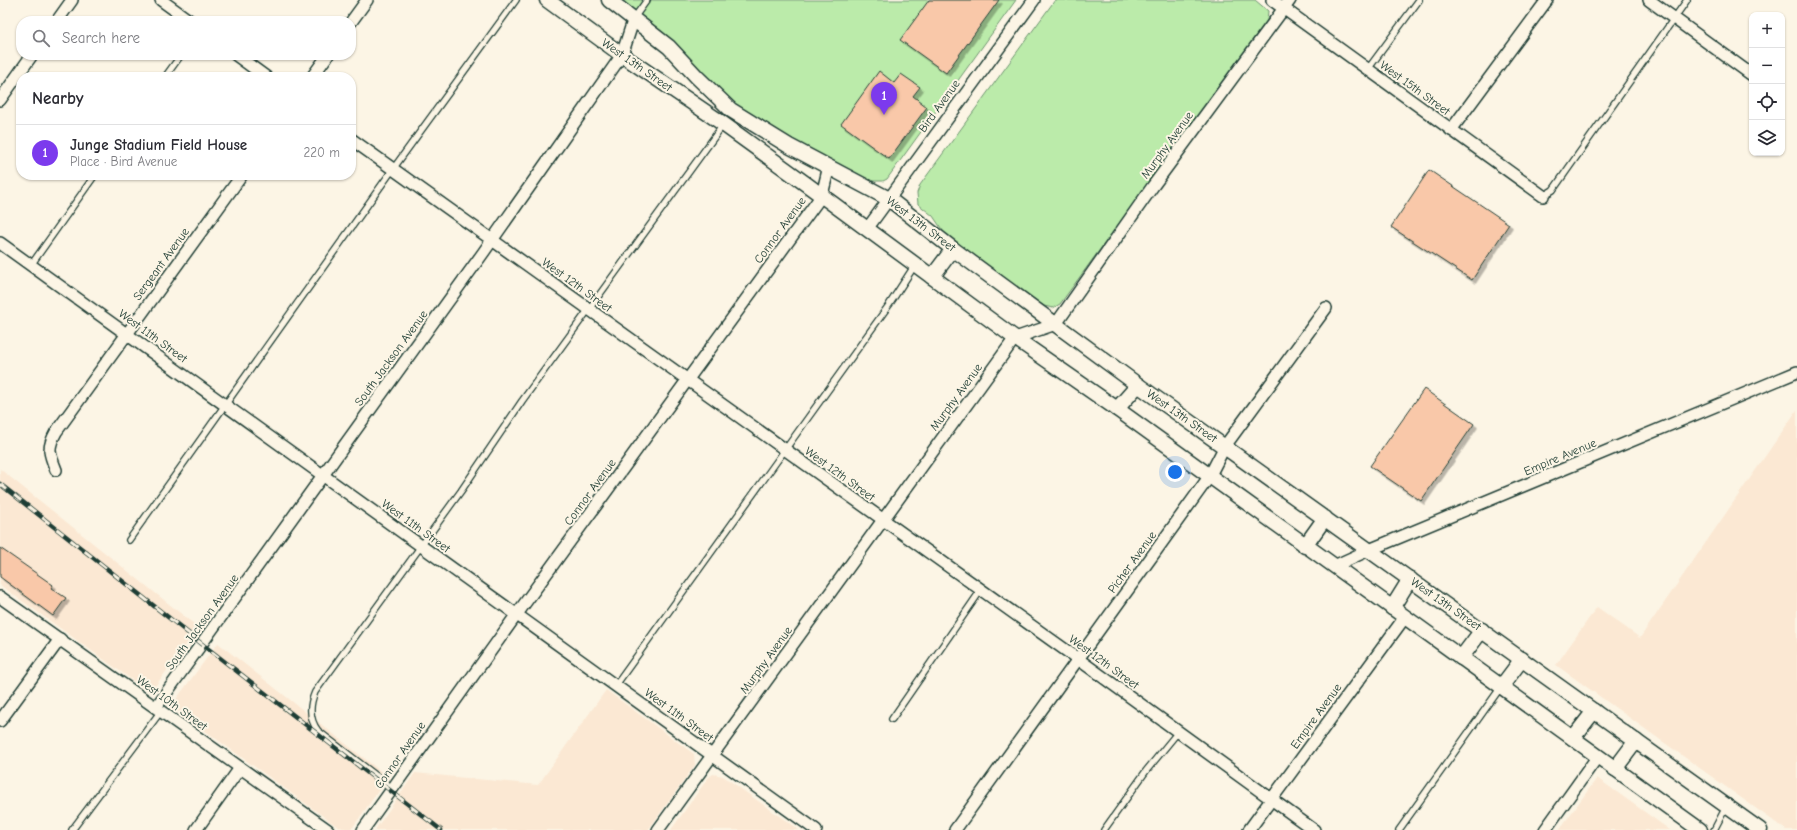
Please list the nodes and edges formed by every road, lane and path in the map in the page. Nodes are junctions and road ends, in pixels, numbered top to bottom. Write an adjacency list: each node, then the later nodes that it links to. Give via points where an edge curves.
1 (72, 0): 15 (street)
2 (161, 0): 16 (street)
3 (367, 0): 17 (street)
4 (516, 0): 37 (lane)
5 (547, 0): 20 (street, West 13th Street)
6 (609, 0): 18 (street, West 13th Street)
7 (647, 0): 18 (lane)
8 (1034, 0): 42 (street, Bird Avenue)
9 (1272, 0): 14 (street, West 15th Street)
10 (1419, 0): 25 (lane)
11 (1547, 0): 34 (street)
12 (1649, 0): 19 (street)
13 (1687, 0): 19 (lane)
14 (1287, 4): 25 (street, West 15th Street); 52 (street, Murphy Avenue, via 1153,186)
15 (61, 16)
16 (183, 16)
17 (355, 16)
18 (634, 18): 20 (street, South Jackson Avenue); 36 (street, West 13th Street, via 669,47 697,78 732,110 789,146)
19 (1674, 18): 30 (street); 41 (lane, via 1553,190)
20 (622, 55): 33 (street, West 13th Street); 44 (street, South Jackson Avenue)
21 (28, 60): 26 (street)
22 (177, 60): 27 (lane)
23 (243, 60): 28 (street)
24 (324, 60): 29 (street)
25 (1368, 69): 34 (street, West 15th Street)
26 (20, 72)
27 (169, 72)
28 (259, 72)
29 (316, 72)
30 (1749, 73)
31 (16, 78): 32 (street)
32 (0, 100)
33 (724, 125): 40 (street, West 13th Street); 51 (lane)
34 (1451, 130): 41 (street, West 15th Street)
35 (356, 143): 37 (street, West 12th Street)
36 (829, 166): 40 (street, Connor Avenue); 42 (street, West 13th Street)
37 (393, 169): 44 (street, West 12th Street); 58 (lane)
38 (91, 180): 47 (lane)
39 (238, 180): 53 (street, Sergeant Avenue)
40 (822, 195): 43 (street, West 13th Street); 56 (street, Connor Avenue)
41 (1543, 196)
42 (889, 199): 43 (street, Bird Avenue); 46 (street, West 13th Street)
43 (867, 229): 48 (street, West 13th Street)
44 (492, 240): 51 (street, West 12th Street); 63 (street, South Jackson Avenue)
45 (0, 243): 47 (street, West 11th Street)
46 (954, 249): 49 (street); 52 (street, West 13th Street)
47 (31, 265): 53 (street, West 11th Street)
48 (915, 265): 49 (street, West 13th Street); 61 (lane)
49 (932, 277): 54 (street, West 13th Street)
50 (1326, 308): 60 (street, Picher Avenue)
51 (589, 310): 56 (street, West 12th Street); 68 (lane)
52 (1056, 324): 54 (street); 57 (street, West 13th Street)
53 (127, 334): 58 (street, West 11th Street); 62 (street, Sergeant Avenue, via 50,443 49,451)
54 (1015, 338): 59 (street, West 13th Street); 66 (street, Murphy Avenue)
55 (1797, 372): 70 (street, Empire Avenue)
56 (687, 380): 61 (street, West 12th Street); 76 (street, Connor Avenue)
57 (1138, 385): 59 (street); 60 (street, West 13th Street)
58 (226, 404): 63 (street, West 11th Street); 67 (lane)
59 (1117, 409): 64 (street, West 13th Street)
60 (1225, 446): 64 (street, Picher Avenue); 65 (street, West 13th Street)
61 (785, 450): 66 (street, West 12th Street); 83 (lane)
62 (56, 470)
63 (323, 475): 68 (street, West 11th Street); 85 (street, South Jackson Avenue)
64 (1209, 477): 69 (street, West 13th Street); 81 (street, Picher Avenue)
65 (1325, 518): 69 (street); 70 (street, West 13th Street)
66 (883, 521): 73 (street, West 12th Street); 92 (street, Murphy Avenue)
67 (129, 540)
68 (421, 546): 76 (street, West 11th Street); 96 (lane, via 320,684 311,701 313,724 318,731)
69 (1305, 546): 71 (street, West 13th Street)
70 (1369, 550): 71 (street, Empire Avenue); 72 (street, West 13th Street)
71 (1334, 566): 75 (street, West 13th Street)
72 (1410, 579): 75 (street); 78 (street, West 13th Street)
73 (981, 590): 81 (street, West 12th Street); 87 (lane)
74 (0, 596): 79 (street, West 10th Street)
75 (1392, 608): 77 (street, West 13th Street)
76 (517, 614): 83 (street, West 11th Street); 96 (street, Connor Avenue)
77 (1405, 617): 80 (street, West 13th Street); 97 (street, Empire Avenue)
78 (1482, 630): 80 (street); 82 (street, West 13th Street)
79 (60, 640): 85 (street, West 10th Street); 88 (street)
80 (1461, 658): 84 (street, West 13th Street)
81 (1078, 659): 89 (street, West 12th Street); 105 (street, Picher Avenue)
82 (1522, 659): 84 (street); 86 (street, West 13th Street)
83 (616, 685): 92 (street, West 11th Street)
84 (1501, 687): 90 (street, West 13th Street); 109 (lane)
85 (159, 709): 94 (street, West 10th Street); 99 (lane)
86 (1594, 711): 90 (street); 91 (street, West 13th Street)
87 (892, 719)
88 (0, 721)
89 (1178, 732): 97 (street, West 12th Street); 106 (lane, via 1146,771)
90 (1573, 738): 93 (street, West 13th Street)
91 (1636, 741): 95 (street); 98 (street, West 13th Street)
92 (713, 755): 103 (street, Murphy Avenue); 104 (street, West 11th Street)
93 (1598, 756): 95 (street, West 13th Street); 110 (street)
94 (240, 768): 100 (street); 101 (street, West 10th Street)
95 (1615, 769): 111 (street, West 13th Street)
96 (392, 788): 102 (street, Connor Avenue)
97 (1271, 799): 107 (street, Empire Avenue); 108 (street, West 12th Street)
98 (1727, 805): 112 (lane); 113 (street, West 13th Street)
99 (72, 830)
100 (196, 830)
101 (327, 830)
102 (363, 830)
103 (658, 830)
104 (816, 830)
105 (955, 830)
106 (1104, 830)
107 (1249, 830)
108 (1314, 830)
109 (1398, 830)
110 (1545, 830)
111 (1700, 830)
112 (1714, 830)
113 (1760, 830)

